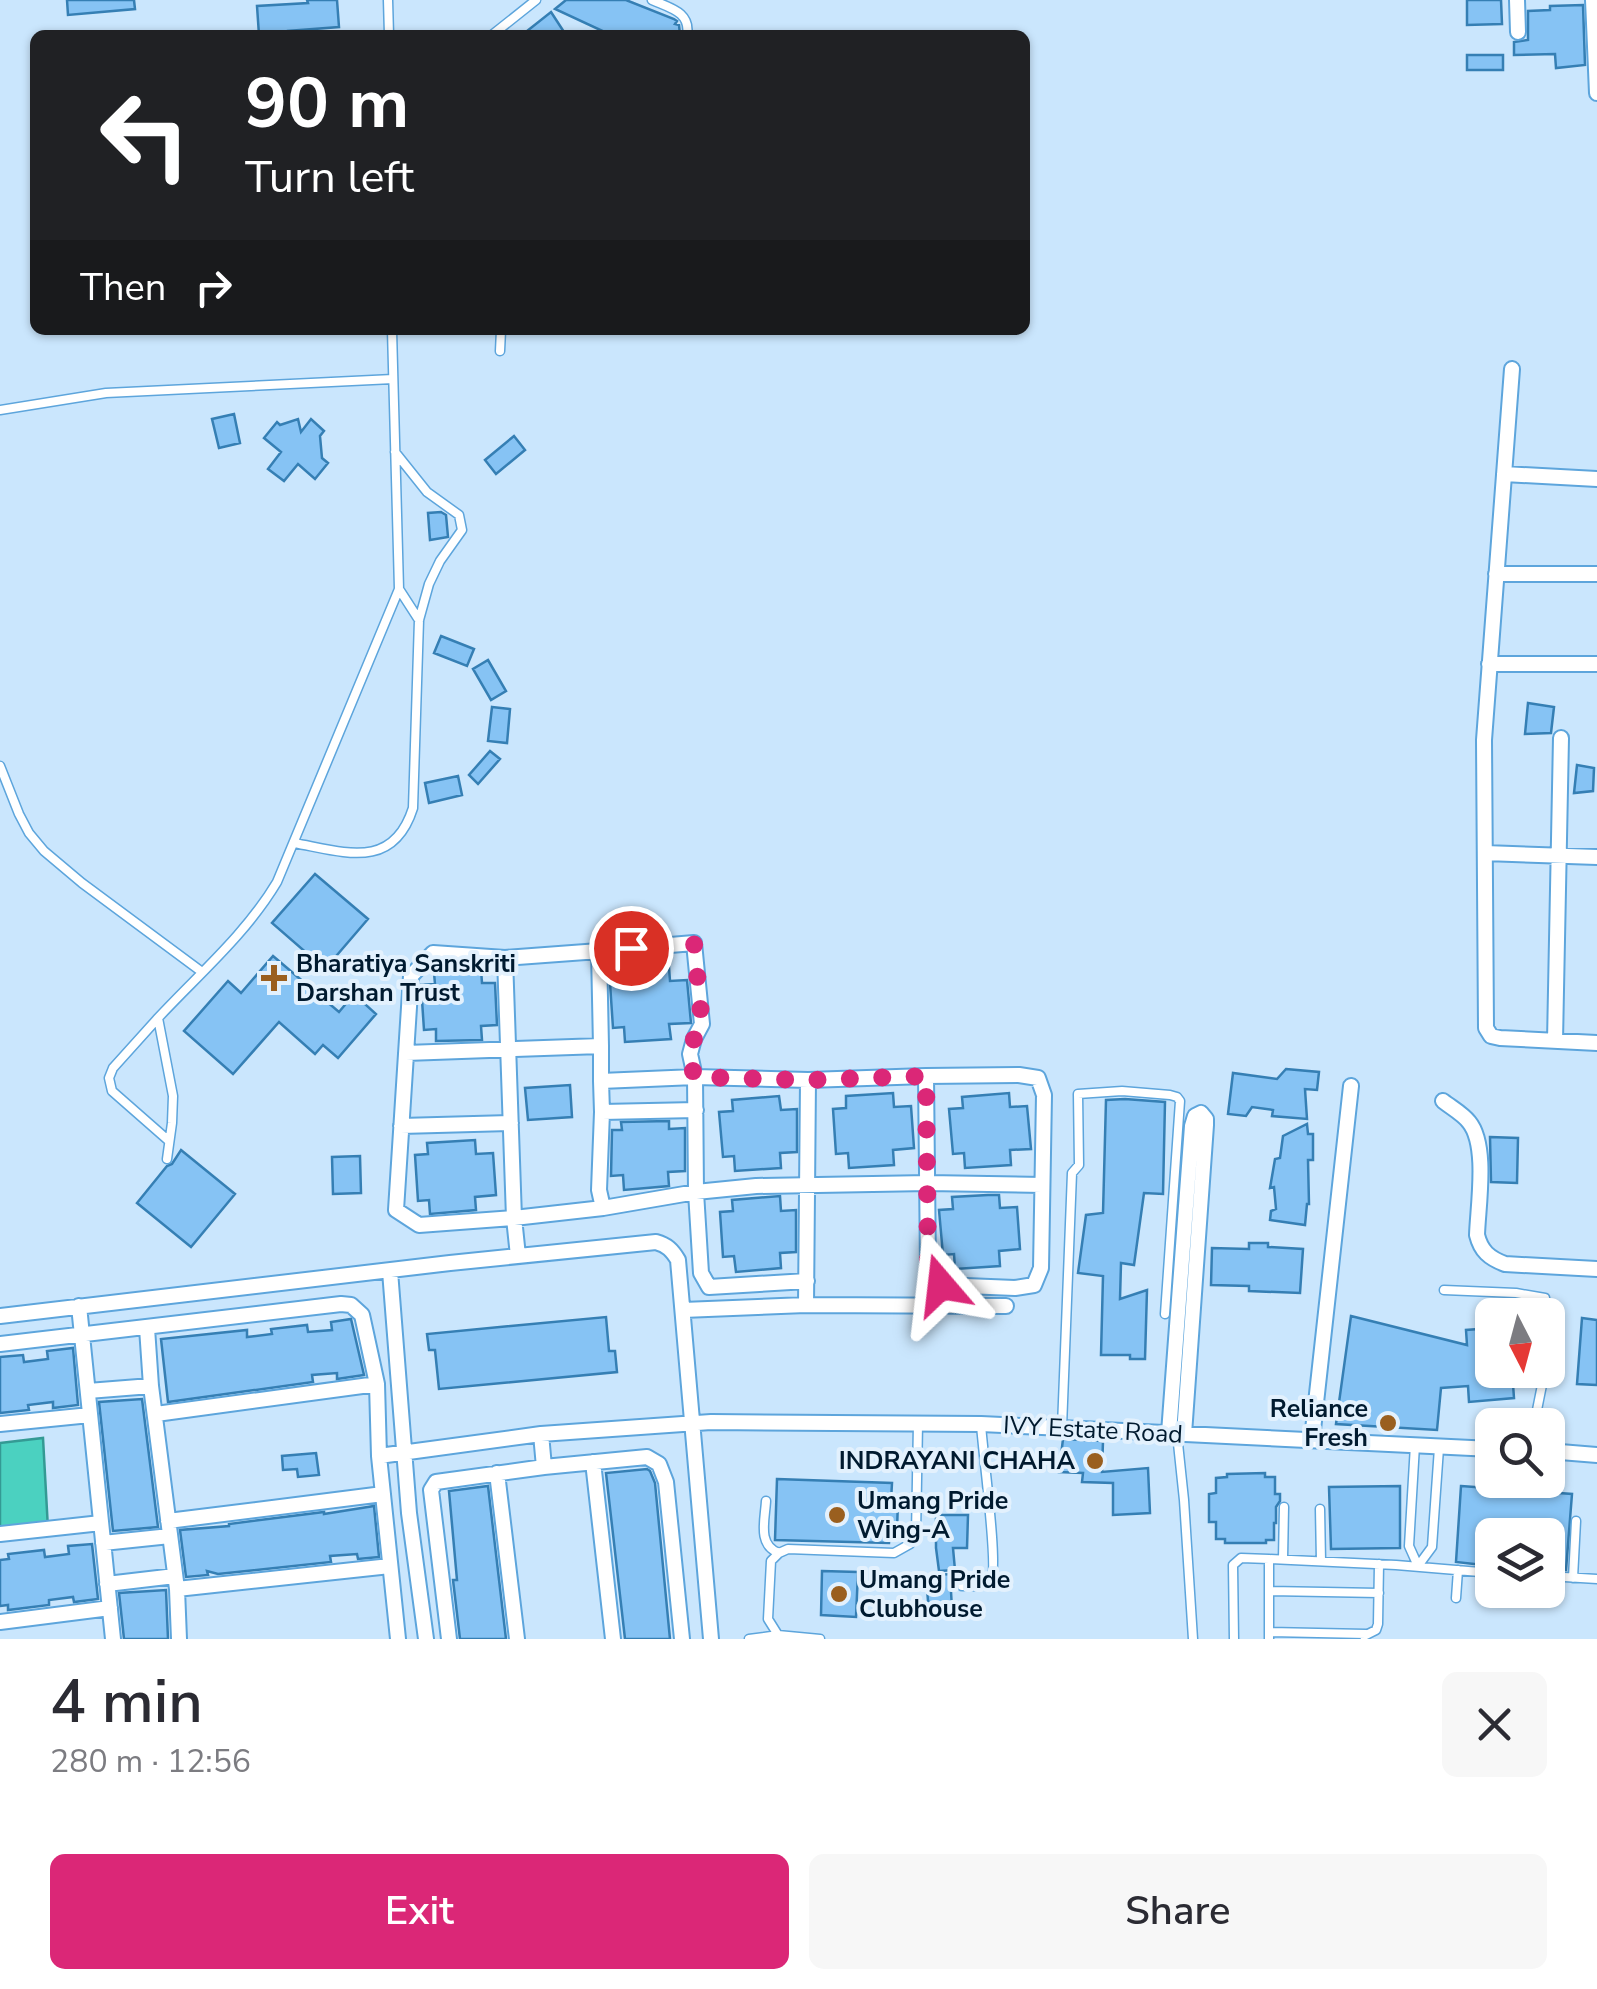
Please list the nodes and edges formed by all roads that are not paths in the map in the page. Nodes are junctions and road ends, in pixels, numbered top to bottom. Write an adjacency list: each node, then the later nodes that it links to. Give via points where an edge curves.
1 (388, 0): 6 (lane)
2 (536, 0): 7 (lane)
3 (652, 0): 8 (lane, via 685,17)
4 (1517, 0): 9 (street)
5 (1593, 0): 10 (street)
6 (388, 30)
7 (498, 30)
8 (687, 30)
9 (1518, 32)
10 (1597, 93)
11 (392, 335): 15 (lane)
12 (501, 335): 13 (lane)
13 (500, 351)
14 (1512, 369): 18 (street)
15 (393, 379): 16 (lane, via 106,393); 17 (lane)
16 (0, 410)
17 (396, 452): 22 (lane); 23 (lane, via 421,486 462,521 429,584)
18 (1504, 474): 19 (street); 20 (street)
19 (1597, 479)
20 (1496, 574): 21 (street); 24 (street)
21 (1597, 574)
22 (399, 589): 23 (lane); 28 (lane)
23 (419, 620): 28 (lane, via 410,818 401,834 375,852)
24 (1489, 664): 25 (street); 29 (street)
25 (1597, 664)
26 (1562, 738): 30 (street)
27 (0, 766): 34 (lane, via 19,814 44,851)
28 (294, 843): 34 (lane, via 265,902)
29 (1485, 854): 30 (street); 36 (street, via 1486,1028 1500,1038)
30 (1559, 856): 31 (street); 36 (street)
31 (1597, 857)
32 (599, 951): 33 (street); 38 (street); 42 (street, via 694,943 702,1024 690,1054)
33 (505, 958): 39 (street); 40 (street, via 433,952 411,976)
34 (202, 972): 35 (lane)
35 (158, 1018): 51 (lane, via 172,1096); 51 (lane, via 109,1078 112,1091)
36 (1555, 1041): 37 (street)
37 (1597, 1044)
38 (601, 1046): 39 (street); 44 (street)
39 (509, 1049): 40 (street); 49 (street)
40 (406, 1053): 50 (street)
41 (926, 1076): 43 (street); 53 (street); 55 (street, via 1038,1078 1044,1094)
42 (694, 1077): 43 (street); 44 (street); 47 (street)
43 (808, 1080): 54 (street)
44 (602, 1081): 48 (street)
45 (1351, 1086): 87 (street)
46 (1444, 1101): 61 (street, via 1477,1134 1480,1247 1505,1264)
47 (696, 1110): 48 (street); 56 (street)
48 (602, 1112): 57 (street)
49 (511, 1123): 50 (street); 58 (street)
50 (401, 1126): 58 (street, via 396,1210 418,1226)
51 (169, 1142): 52 (lane)
52 (167, 1160)
53 (928, 1182): 54 (street); 55 (street); 55 (street, via 932,1282 1015,1288 1034,1285 1041,1268)
54 (807, 1184): 56 (street); 63 (street)
55 (1042, 1185)
56 (696, 1192): 57 (street); 63 (street, via 701,1274 709,1287)
57 (604, 1208): 58 (street)
58 (514, 1218): 59 (street)
59 (518, 1256): 62 (street); 69 (street, via 656,1242 678,1260)
60 (1182, 1269): 60 (street, via 1192,1126 1201,1113 1206,1125); 70 (lane); 84 (lane, via 1172,1218 1177,1097 1078,1094); 86 (street)
61 (1597, 1269)
62 (390, 1270): 67 (street); 91 (street)
63 (807, 1281): 66 (street)
64 (1444, 1290): 65 (lane)
65 (1545, 1298)
66 (806, 1305): 68 (street); 69 (street)
67 (79, 1306): 71 (street); 73 (street)
68 (1006, 1306)
69 (683, 1310): 80 (street)
70 (1165, 1314)
71 (0, 1316)
72 (147, 1328): 73 (street); 75 (street, via 351,1305 362,1315); 76 (street)
73 (82, 1335): 74 (street); 77 (street)
74 (0, 1344)
75 (376, 1384): 78 (street); 94 (street)
76 (151, 1386): 77 (street); 78 (street)
77 (88, 1392): 79 (street)
78 (156, 1414): 104 (street)
79 (90, 1415): 82 (street); 103 (street)
80 (693, 1422): 81 (street, IVY Estate Road); 85 (street, IVY Estate Road); 139 (street)
81 (918, 1423): 83 (street, IVY Estate Road); 107 (lane, via 916,1535 910,1544 894,1553)
82 (0, 1424)
83 (981, 1424): 84 (street, IVY Estate Road); 121 (lane, via 994,1572 983,1585)
84 (1062, 1427): 86 (street, IVY Estate Road)
85 (541, 1434): 91 (street, IVY Estate Road); 96 (street)
86 (1177, 1434): 87 (street, IVY Estate Road); 142 (lane)
87 (1312, 1440): 88 (street, IVY Estate Road)
88 (1415, 1445): 89 (street, IVY Estate Road); 113 (lane, via 1409,1546)
89 (1439, 1448): 90 (street, IVY Estate Road); 113 (lane, via 1432,1546)
90 (1475, 1449)
91 (404, 1452): 94 (street, IVY Estate Road); 126 (street)
92 (1565, 1452): 93 (street)
93 (1597, 1455)
94 (379, 1456): 98 (street)
95 (592, 1462): 96 (street); 137 (street); 138 (street, via 646,1457 660,1464)
96 (544, 1466): 97 (street)
97 (497, 1474): 135 (street, via 436,1482 432,1490); 136 (street)
98 (383, 1494): 104 (street); 112 (street)
99 (766, 1501): 107 (lane, via 764,1541)
100 (1284, 1507): 109 (lane)
101 (1320, 1509): 110 (lane)
102 (1576, 1521): 117 (lane)
103 (101, 1523): 105 (street); 106 (street)
104 (169, 1529): 106 (street); 119 (street)
105 (0, 1534)
106 (103, 1544): 120 (street)
107 (779, 1553): 129 (lane, via 772,1561 768,1619)
108 (1269, 1559): 109 (lane); 122 (lane); 143 (lane, via 1234,1564)
109 (1283, 1559): 110 (lane)
110 (1321, 1561): 111 (lane)
111 (1379, 1564): 113 (lane); 123 (lane)
112 (390, 1566): 119 (street); 128 (street)
113 (1418, 1566): 114 (lane)
114 (1458, 1570): 115 (lane); 124 (lane)
115 (1475, 1572)
116 (1565, 1577): 117 (lane)
117 (1573, 1578): 118 (lane)
118 (1597, 1578)
119 (176, 1582): 120 (street); 133 (street)
120 (107, 1584): 125 (street)
121 (962, 1586)
122 (1269, 1591): 123 (lane); 130 (lane)
123 (1379, 1593): 131 (lane, via 1376,1630)
124 (1456, 1598)
125 (110, 1608): 127 (street); 132 (street)
126 (423, 1619): 128 (street); 134 (street)
127 (0, 1622)
128 (398, 1632)
129 (778, 1635): 140 (lane); 141 (lane)
130 (1269, 1635): 131 (lane)
131 (1364, 1636)
132 (113, 1639)
133 (180, 1639)
134 (426, 1639)
135 (449, 1639)
136 (517, 1639)
137 (613, 1639)
138 (682, 1639)
139 (710, 1639)
140 (749, 1639)
141 (820, 1639)
142 (1193, 1639)
143 (1234, 1639)

